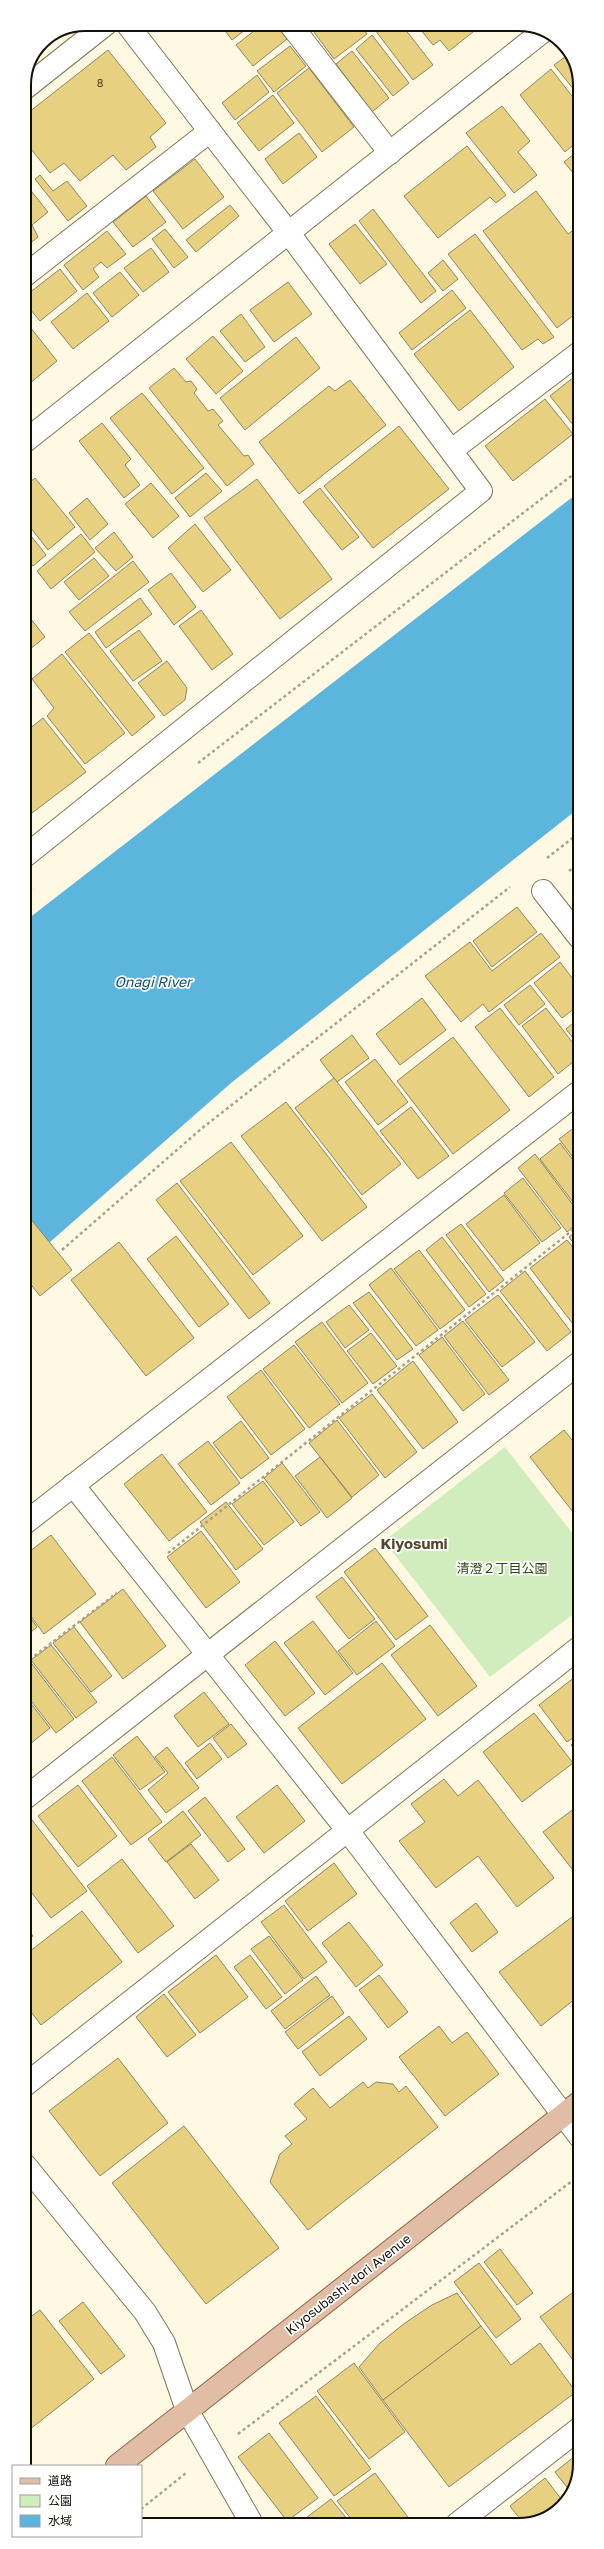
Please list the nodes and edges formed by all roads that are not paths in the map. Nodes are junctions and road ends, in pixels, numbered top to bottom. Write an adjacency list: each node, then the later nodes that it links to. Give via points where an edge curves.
1 (97, 31): 5 (street)
2 (132, 31): 6 (street)
3 (295, 31): 7 (street)
4 (539, 35): 7 (street)
5 (31, 83)
6 (210, 131): 8 (street); 9 (street)
7 (390, 154): 8 (street)
8 (288, 232): 11 (street); 12 (street)
9 (31, 271)
10 (573, 358): 12 (street)
11 (31, 436)
12 (452, 450): 13 (street, via 481,491)
13 (31, 851)
14 (543, 891): 15 (street)
15 (573, 929)
16 (573, 1097): 18 (street)
17 (573, 1369): 21 (street)
18 (73, 1485): 19 (street); 21 (street)
19 (31, 1518)
20 (573, 1653): 23 (street)
21 (210, 1655): 22 (street); 23 (street)
22 (31, 1793)
23 (348, 1831): 24 (street); 26 (street)
24 (31, 2080)
25 (573, 2108): 26 (main road, Kiyosubashi-dori Avenue)
26 (563, 2116): 27 (street); 29 (main road, Kiyosubashi-dori Avenue)
27 (573, 2128)
28 (31, 2172): 29 (street, via 145,2312 164,2343)
29 (188, 2410): 31 (main road, Kiyosubashi-dori Avenue); 32 (street)
30 (573, 2433): 33 (street)
31 (117, 2465)
32 (249, 2518)
33 (465, 2518)

